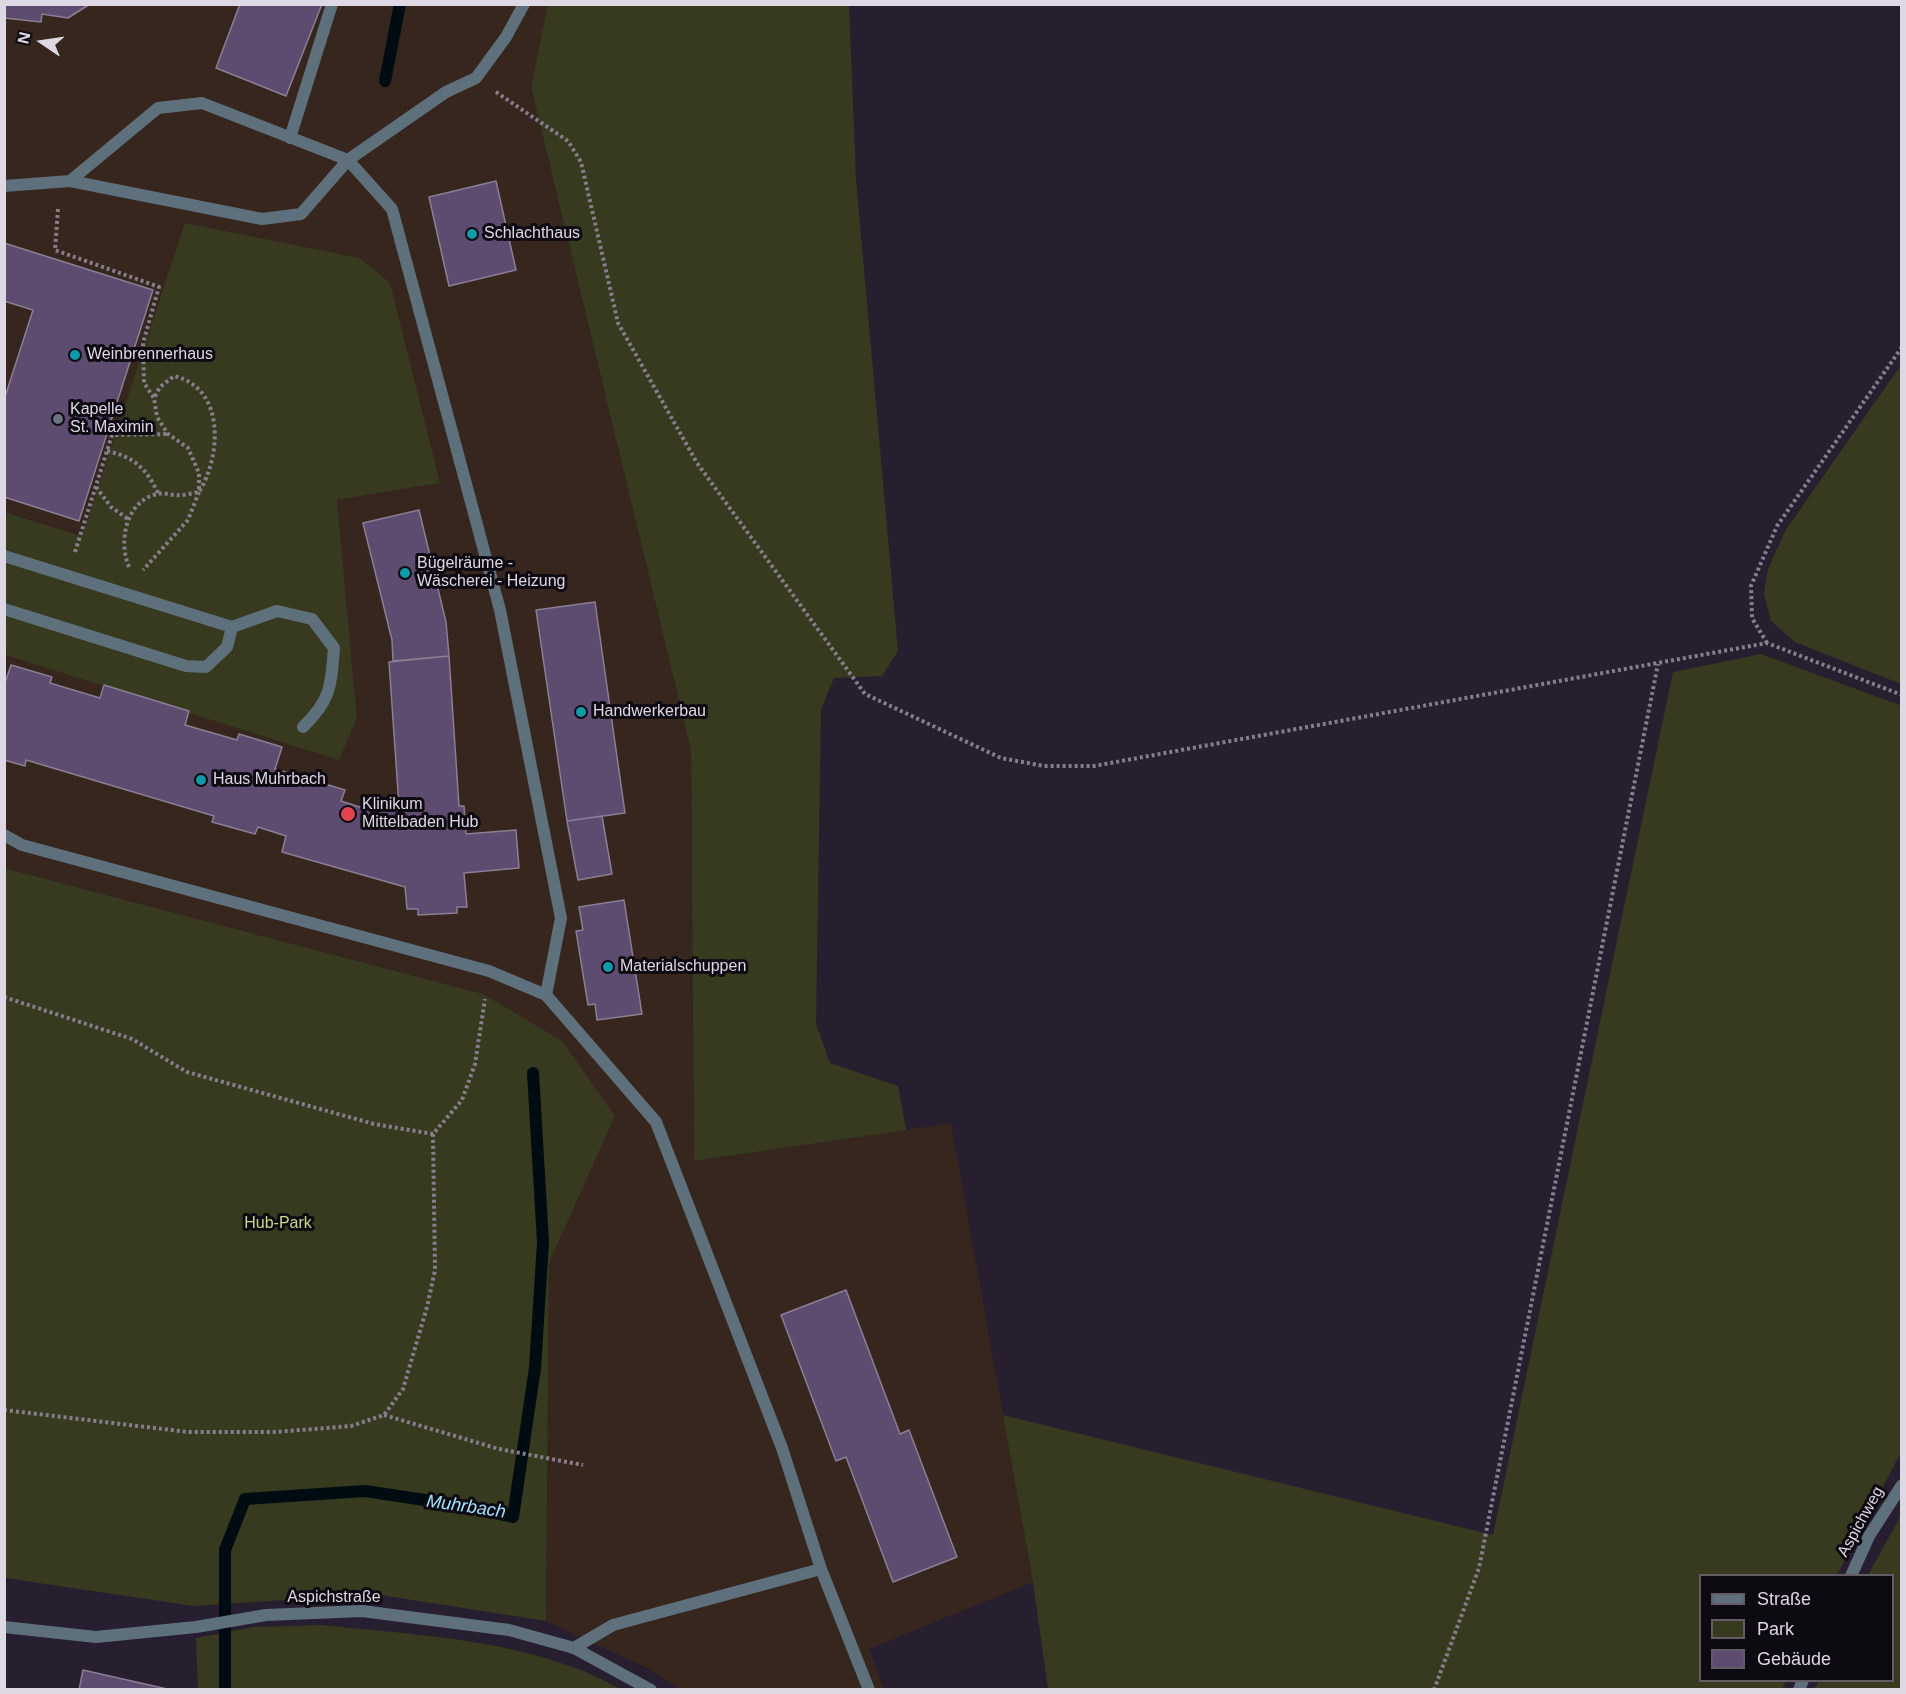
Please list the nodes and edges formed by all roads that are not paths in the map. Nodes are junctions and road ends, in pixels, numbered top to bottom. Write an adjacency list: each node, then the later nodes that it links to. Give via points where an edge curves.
1 (332, 4): 3 (street)
2 (524, 4): 4 (street, via 476,78 446,92)
3 (290, 138): 4 (street); 5 (street, via 202,103 158,108)
4 (348, 160): 5 (street, via 301,214 262,219); 12 (street, via 392,209 500,610 561,918)
5 (65, 183): 6 (street)
6 (4, 186)
7 (4, 555): 9 (street)
8 (4, 609): 9 (street, via 186,666 206,667 227,647)
9 (232, 627): 10 (street, via 278,611 312,619 334,648 332,681 322,709)
10 (303, 726)
11 (4, 835): 12 (street, via 22,845 489,971)
12 (546, 996): 14 (street, via 656,1122 782,1448)
13 (1902, 1485): 15 (street, Aspichweg, via 1869,1536)
14 (821, 1569): 17 (street, via 613,1625); 19 (street)
15 (1851, 1574)
16 (4, 1627): 17 (street, Aspichstraße, via 96,1637 266,1615 362,1611 508,1630)
17 (574, 1648): 18 (street, Aspichstraße)
18 (651, 1689)
19 (869, 1689)

